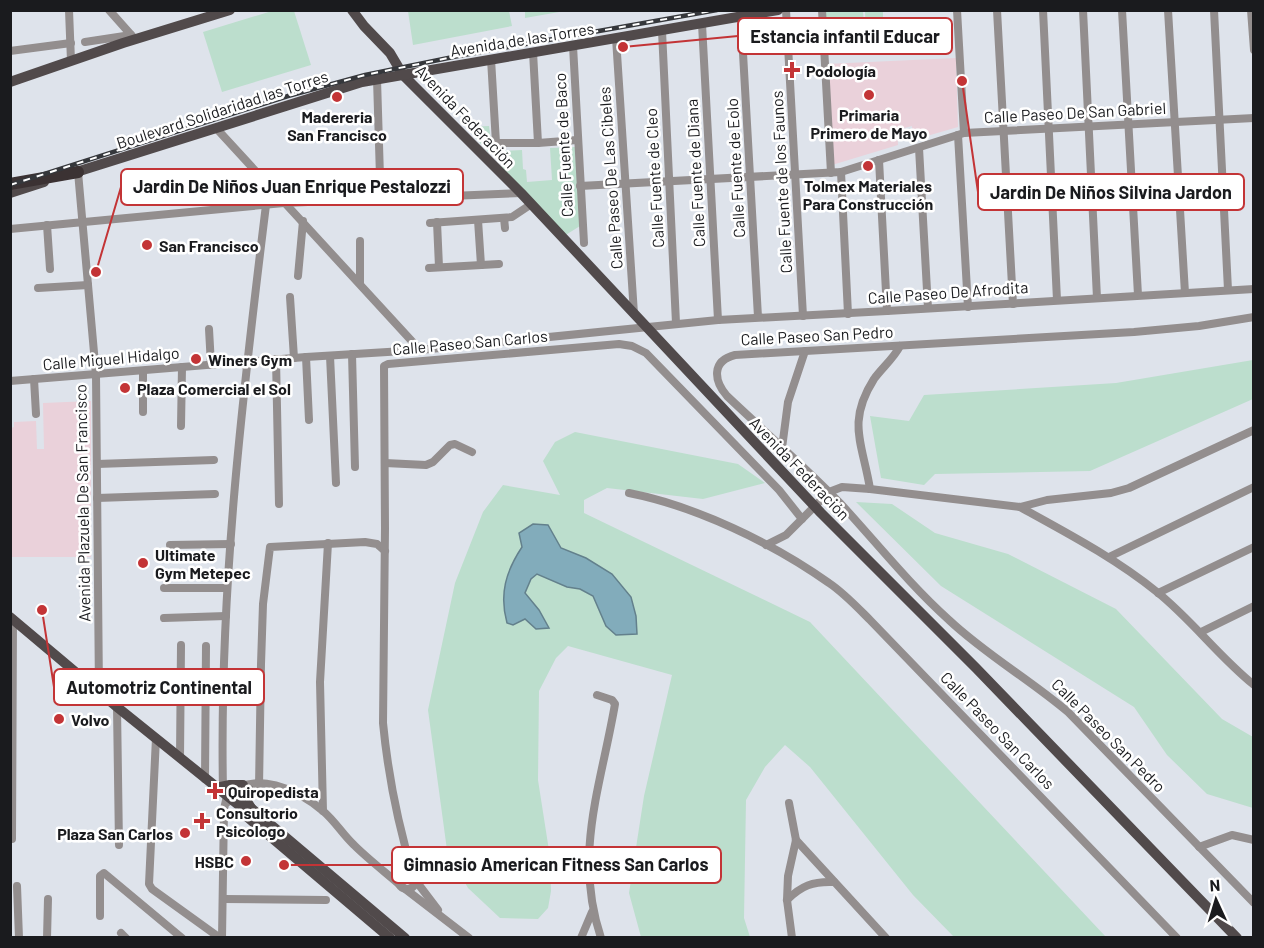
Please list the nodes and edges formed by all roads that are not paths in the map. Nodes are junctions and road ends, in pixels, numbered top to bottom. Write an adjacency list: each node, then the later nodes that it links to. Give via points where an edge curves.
1 (69, 10): 22 (street)
2 (110, 10): 19 (street)
3 (230, 10): 19 (main road)
4 (352, 10): 29 (main road, Avenida Federación, via 390,53)
5 (778, 10): 16 (main road, Avenida de las Torres)
6 (786, 10): 48 (street, Calle Fuente de los Faunos)
7 (822, 10): 47 (street)
8 (957, 10): 40 (street)
9 (997, 10): 39 (street)
10 (1042, 10): 38 (street)
11 (1083, 10): 36 (street)
12 (1122, 10): 35 (street)
13 (1168, 10): 34 (street)
14 (1214, 10): 33 (street)
15 (1251, 10): 24 (street)
16 (741, 18): 17 (main road, Avenida de las Torres); 50 (street, Calle Fuente de Eolo)
17 (702, 24): 18 (main road, Avenida de las Torres); 51 (street, Calle Fuente de Diana)
18 (662, 31): 20 (main road, Avenida de las Torres); 52 (street, Calle Fuente de Cleo)
19 (133, 37): 21 (street); 28 (main road)
20 (616, 39): 23 (main road, Avenida de las Torres); 54 (street, Calle Paseo De Las Cibeles)
21 (85, 42)
22 (71, 43): 25 (street); 28 (street)
23 (573, 46): 26 (main road, Avenida de las Torres); 41 (street, Calle Fuente de Baco)
24 (1254, 50)
25 (10, 51)
26 (533, 52): 27 (main road, Avenida de las Torres); 42 (street)
27 (491, 58): 29 (main road, Avenida de las Torres); 42 (street, via 496,143)
28 (71, 61): 31 (main road)
29 (403, 75): 30 (main road, Avenida de las Torres); 57 (main road, Avenida Federación)
30 (377, 79): 37 (main road, Boulevard Solidaridad las Torres); 49 (street)
31 (10, 82)
32 (1254, 118): 33 (street, Calle Paseo De San Gabriel)
33 (1220, 120): 34 (street, Calle Paseo De San Gabriel); 76 (street)
34 (1175, 122): 35 (street, Calle Paseo De San Gabriel); 77 (street)
35 (1128, 125): 36 (street, Calle Paseo De San Gabriel); 78 (street)
36 (1088, 127): 38 (street, Calle Paseo De San Gabriel); 80 (street)
37 (216, 128): 45 (main road, Boulevard Solidaridad las Torres); 58 (street)
38 (1048, 129): 39 (street, Calle Paseo De San Gabriel); 81 (street)
39 (1003, 131): 40 (street, Calle Paseo De San Gabriel); 82 (street)
40 (961, 134): 43 (street, Calle Paseo De San Gabriel); 83 (street)
41 (577, 140): 42 (street); 55 (street, Calle Fuente de Baco)
42 (538, 143)
43 (918, 148): 44 (street, Calle Paseo De San Gabriel); 84 (street)
44 (879, 160): 46 (street, Calle Paseo De San Gabriel); 85 (street)
45 (78, 172): 53 (highway, Boulevard Solidaridad las Torres); 56 (main road, Boulevard Solidaridad las Torres); 63 (street, Avenida Plazuela De San Francisco)
46 (841, 172): 47 (street, Calle Paseo De San Gabriel); 86 (street)
47 (831, 173): 48 (street, Calle Paseo De San Gabriel)
48 (795, 175): 50 (street, Calle Paseo De San Gabriel); 88 (street, Calle Fuente de los Faunos)
49 (380, 177)
50 (751, 177): 51 (street, Calle Paseo De San Gabriel); 89 (street, Calle Fuente de Eolo)
51 (710, 180): 52 (street, Calle Paseo De San Gabriel); 91 (street, Calle Fuente de Diana)
52 (668, 182): 54 (street, Calle Paseo De San Gabriel); 92 (street, Calle Fuente de Cleo)
53 (10, 184)
54 (625, 184): 55 (street, Calle Paseo De San Gabriel); 87 (street, Calle Paseo De Las Cibeles)
55 (580, 186): 67 (street, Calle Fuente de Baco)
56 (10, 193)
57 (521, 193): 58 (street); 60 (main road, Avenida Federación)
58 (284, 203): 59 (street); 62 (street)
59 (266, 205): 63 (street); 103 (street)
60 (530, 205): 61 (street, via 505,223); 87 (main road, Avenida Federación)
61 (478, 220): 69 (street); 69 (street, via 433,223 434,267)
62 (303, 221): 71 (street); 72 (street)
63 (83, 222): 64 (street); 73 (street, Avenida Plazuela De San Francisco)
64 (47, 225): 65 (street); 70 (street)
65 (14, 231)
66 (360, 241): 72 (street)
67 (584, 243)
68 (499, 264): 69 (street)
69 (481, 265)
70 (50, 269)
71 (298, 276)
72 (360, 283): 96 (street)
73 (88, 285): 74 (street); 107 (street, Avenida Plazuela De San Francisco)
74 (38, 288)
75 (1254, 289): 76 (street, Calle Paseo De Afrodita)
76 (1228, 291): 77 (street, Calle Paseo De Afrodita)
77 (1185, 293): 78 (street, Calle Paseo De Afrodita)
78 (1138, 295): 80 (street, Calle Paseo De Afrodita)
79 (290, 297): 101 (street)
80 (1097, 298): 81 (street, Calle Paseo De Afrodita)
81 (1057, 300): 82 (street, Calle Paseo De Afrodita)
82 (1013, 304): 83 (street, Calle Paseo De Afrodita)
83 (968, 307): 84 (street, Calle Paseo De Afrodita)
84 (928, 308): 85 (street, Calle Paseo De Afrodita)
85 (887, 312): 86 (street, Calle Paseo De Afrodita)
86 (848, 314): 88 (street, Calle Paseo De Afrodita)
87 (634, 315): 93 (main road, Avenida Federación)
88 (803, 316): 89 (street, Calle Paseo De Afrodita)
89 (758, 317): 91 (street, Calle Paseo De Afrodita)
90 (1254, 318): 95 (street, Calle Paseo San Pedro, via 1199,327)
91 (718, 320): 92 (street, Calle Paseo De Afrodita)
92 (676, 323): 93 (street, Calle Paseo De Afrodita)
93 (645, 327): 96 (street, Calle Miguel Hidalgo); 193 (main road, Avenida Federación, via 821,513)
94 (209, 329): 104 (street)
95 (900, 346): 97 (street, Calle Paseo San Pedro); 123 (street, via 876,377 861,407 858,439)
96 (420, 350): 98 (street, Calle Miguel Hidalgo)
97 (805, 351): 115 (street, via 788,402); 115 (street, Calle Paseo San Pedro, via 735,355 723,360 716,377 719,386)
98 (352, 354): 99 (street, Calle Miguel Hidalgo); 120 (street)
99 (330, 356): 100 (street, Calle Miguel Hidalgo); 121 (street)
100 (306, 357): 101 (street, Calle Miguel Hidalgo); 112 (street)
101 (294, 358): 102 (street, Calle Miguel Hidalgo)
102 (276, 359): 103 (street, Calle Miguel Hidalgo); 128 (street)
103 (247, 361): 104 (street, Calle Miguel Hidalgo); 135 (street)
104 (211, 365): 105 (street, Calle Miguel Hidalgo)
105 (182, 367): 106 (street, Calle Miguel Hidalgo); 113 (street)
106 (143, 371): 107 (street, Calle Miguel Hidalgo); 110 (street)
107 (96, 375): 108 (street, Calle Miguel Hidalgo); 119 (street, Avenida Plazuela De San Francisco)
108 (34, 380): 109 (street, Calle Miguel Hidalgo); 111 (street)
109 (10, 381)
110 (143, 412)
111 (36, 414)
112 (309, 420)
113 (182, 426)
114 (1254, 430): 129 (street, via 1129,488)
115 (782, 448): 126 (street, Calle Paseo San Pedro)
116 (472, 452): 118 (street, via 455,444 426,465)
117 (214, 460): 119 (street)
118 (385, 463): 130 (street, Calle Paseo San Carlos, via 382,372 386,365 626,344 646,353); 131 (street, Calle Paseo San Carlos)
119 (97, 464): 127 (street, Avenida Plazuela De San Francisco)
120 (354, 467)
121 (336, 483)
122 (1254, 486): 141 (street)
123 (870, 489): 126 (street, via 842,487); 129 (street)
124 (629, 493): 137 (street, Calle Paseo San Carlos, via 680,506)
125 (215, 494): 127 (street)
126 (825, 495): 130 (street); 167 (street, Calle Paseo San Pedro, via 949,621 1068,712)
127 (97, 498): 153 (street, Avenida Plazuela De San Francisco)
128 (279, 504)
129 (1020, 507): 141 (street)
130 (805, 516): 132 (street)
131 (385, 528): 133 (street, via 377,538); 139 (street, Calle Paseo San Carlos)
132 (786, 535): 137 (street); 140 (street)
133 (365, 542): 134 (street); 139 (street, via 377,544)
134 (328, 543): 159 (street, via 270,547 263,604); 162 (street, via 320,682)
135 (231, 544): 136 (street); 143 (street)
136 (170, 545)
137 (765, 545): 140 (street, Calle Paseo San Carlos)
138 (1254, 547): 144 (street)
139 (385, 551): 169 (street, Calle Paseo San Carlos, via 383,723)
140 (787, 556): 192 (street, Calle Paseo San Carlos, via 831,584 870,620)
141 (1109, 556): 144 (street)
142 (164, 588): 143 (street)
143 (227, 588): 146 (street)
144 (1158, 592): 149 (street)
145 (1254, 606): 149 (street)
146 (226, 616): 148 (street); 160 (street)
147 (12, 618): 153 (main road); 163 (street)
148 (164, 618)
149 (1201, 632): 152 (street)
150 (180, 645): 157 (street)
151 (206, 646): 158 (street)
152 (1252, 682)
153 (99, 692): 155 (main road)
154 (597, 695): 178 (street, via 615,704 589,829)
155 (117, 707): 156 (main road); 166 (street)
156 (156, 738): 157 (main road); 184 (street, via 149,884)
157 (180, 758): 158 (main road)
158 (205, 779): 160 (main road)
159 (255, 786): 160 (main road); 160 (street); 160 (main road, via 246,800); 162 (street, via 296,793)
160 (230, 798): 174 (street); 185 (main road); 186 (main road)
161 (789, 803): 164 (street)
162 (323, 811): 168 (street)
163 (12, 839)
164 (796, 840): 170 (street); 176 (street)
165 (1254, 840): 167 (street, via 1232,835)
166 (119, 845)
167 (1199, 847): 177 (street, Calle Paseo San Pedro)
168 (375, 863): 169 (street); 172 (street)
169 (408, 875): 172 (street, Calle Paseo San Carlos, via 398,880); 172 (street, via 413,886); 180 (street)
170 (834, 882): 176 (street, via 812,883); 191 (street)
171 (17, 886): 181 (street)
172 (402, 886): 180 (street)
173 (48, 899): 182 (street)
174 (223, 899): 175 (street); 184 (street)
175 (326, 900)
176 (787, 900): 190 (street)
177 (1254, 903)
178 (592, 912): 188 (street); 189 (street)
179 (100, 916): 183 (street, via 100,876 104,873)
180 (444, 917): 187 (street)
181 (19, 938)
182 (47, 938)
183 (182, 938)
184 (221, 938)
185 (390, 938)
186 (405, 938)
187 (469, 938)
188 (581, 938)
189 (600, 938)
190 (792, 938)
191 (886, 938)
192 (1177, 938)
193 (1238, 938)

